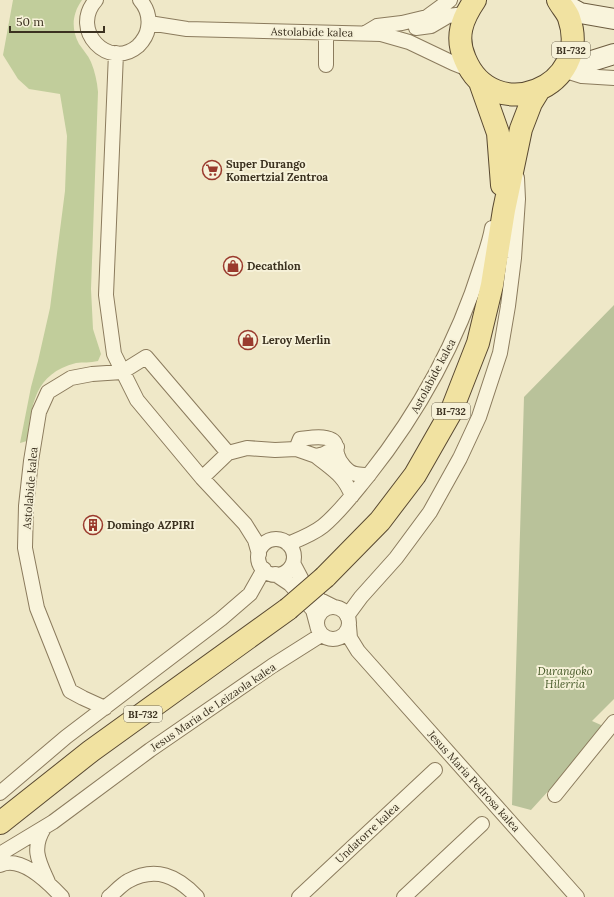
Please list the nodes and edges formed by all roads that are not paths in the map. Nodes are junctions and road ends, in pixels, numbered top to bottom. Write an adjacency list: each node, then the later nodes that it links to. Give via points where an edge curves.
1 (96, 0): 10 (street, via 87,15 90,36 96,45)
2 (140, 0): 6 (street, via 148,13)
3 (558, 0): 5 (main road, via 580,13); 13 (main road, BI-732, via 568,17 573,35 571,54)
4 (463, 5): 8 (street, via 427,17 377,26); 9 (street, via 431,26); 14 (main road, BI-732, via 461,51)
5 (614, 19)
6 (149, 23): 7 (street, Astolabide kalea, via 187,29); 10 (street, via 142,42 126,52)
7 (326, 33): 8 (street, Astolabide kalea); 12 (street)
8 (365, 34): 9 (street, Astolabide kalea)
9 (380, 34): 14 (street, Astolabide kalea, via 409,42)
10 (116, 53): 18 (street, via 106,295 114,354)
11 (614, 54): 13 (main road)
12 (326, 65)
13 (563, 70): 15 (street, via 582,76); 16 (main road, BI-732, via 552,82)
14 (474, 75): 16 (main road, BI-732, via 493,90 508,94 524,94); 17 (main road, BI-732)
15 (614, 78)
16 (539, 90): 17 (main road, BI-732)
17 (508, 161): 23 (street, Astolabide kalea, via 492,232 474,290 448,352 421,402); 32 (street, via 518,199 514,258 500,353 479,417 430,512 396,558 361,597); 40 (main road, BI-732, bridge, via 504,210 492,285 478,343 451,412 415,475 380,521 325,577 288,609 91,751)
18 (122, 372): 21 (street, via 146,357); 24 (street, via 137,400); 35 (street, Astolabide kalea, via 71,378 48,392 39,412 26,506 25,548 37,608 70,691)
19 (337, 447): 20 (street, via 333,440 325,438 300,438); 22 (street); 23 (street, via 337,454 343,465 356,474)
20 (296, 449): 21 (street, via 247,448); 22 (street)
21 (228, 453): 24 (street)
22 (316, 456): 25 (street, via 336,471)
23 (369, 475): 25 (street, Astolabide kalea)
24 (202, 478): 26 (street)
25 (352, 496): 27 (street, Astolabide kalea, via 323,526 301,539)
26 (245, 524): 27 (street); 28 (street, via 255,540)
27 (283, 542): 28 (street, via 273,539 264,544); 29 (street, via 294,552)
28 (259, 554): 30 (street, via 259,560)
29 (293, 563): 30 (street, via 281,574); 31 (street, via 303,582 320,600)
30 (270, 572): 33 (street, via 290,584 313,610); 35 (street, via 250,594 221,619)
31 (334, 607): 32 (street, via 339,609); 33 (street, via 320,614)
32 (348, 621): 33 (street, via 344,636); 34 (street, via 349,634 354,646)
33 (324, 633): 34 (street, via 355,650); 42 (street, Jesus Maria de Leizaola kalea, via 150,750)
34 (370, 665): 51 (street, Jesus Maria Pedrosa kalea)
35 (105, 708): 38 (street)
36 (614, 722): 39 (street)
37 (435, 770): 49 (street, Undatorre kalea)
38 (0, 792)
39 (555, 795)
40 (0, 823)
41 (482, 824): 50 (street)
42 (44, 828): 43 (street, Jesus Maria de Leizaola kalea); 45 (street, via 39,836 37,858)
43 (0, 854)
44 (0, 865): 45 (street, via 19,864)
45 (48, 882): 46 (street)
46 (62, 897)
47 (109, 897): 48 (street, via 127,881 149,873 165,874 188,888)
48 (197, 897)
49 (299, 897)
50 (404, 897)
51 (577, 897)

